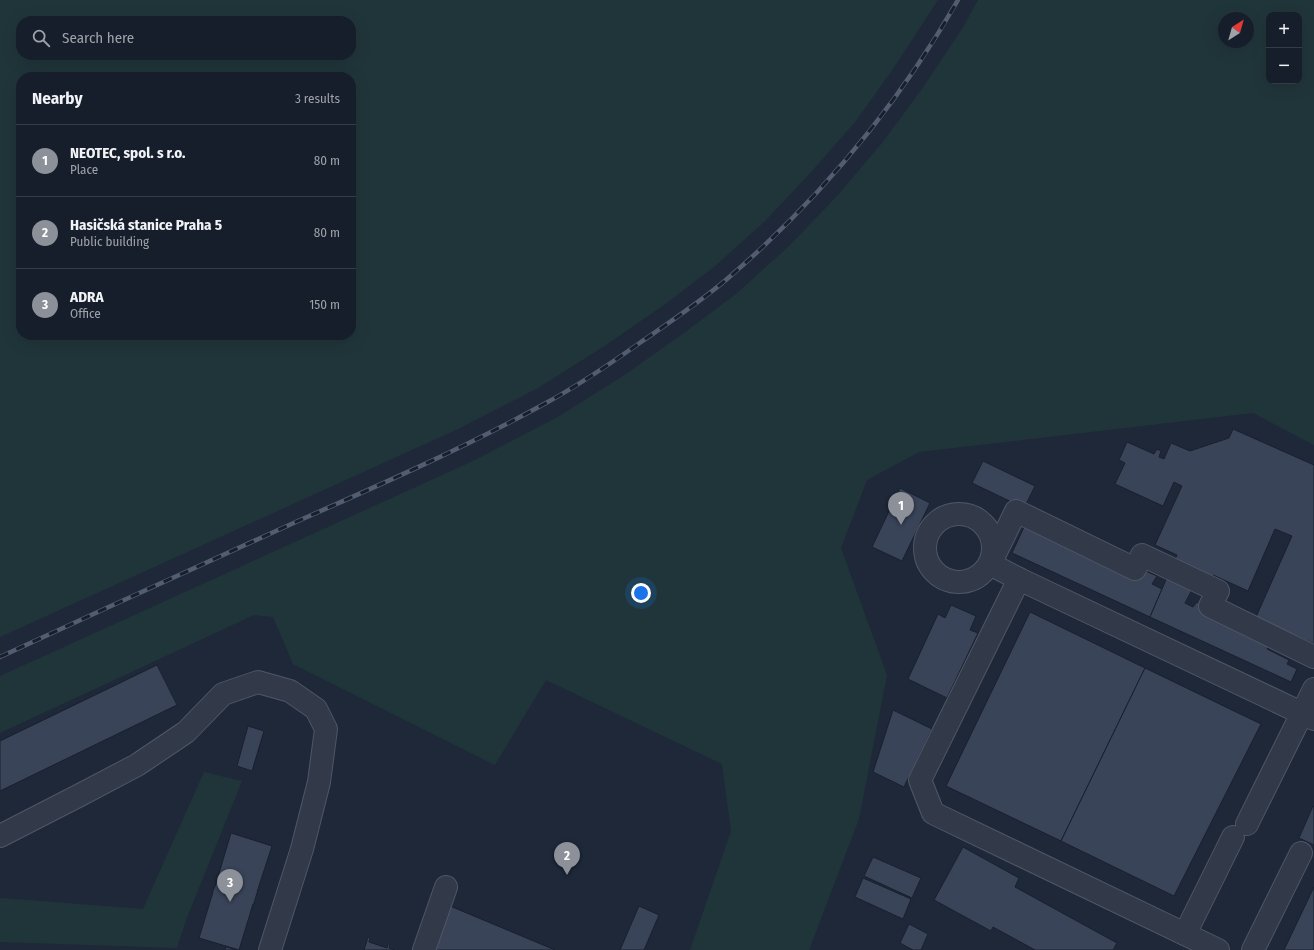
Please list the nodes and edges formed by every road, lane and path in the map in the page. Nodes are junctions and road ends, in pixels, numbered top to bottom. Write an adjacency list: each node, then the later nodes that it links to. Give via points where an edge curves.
1 (1019, 579): 2 (lane, via 990,564 1016,511 1135,569 1142,555 1218,591 1210,606); 4 (lane); 8 (lane, via 920,780 933,813)
2 (1314, 657)
3 (1314, 689): 4 (lane)
4 (1308, 716): 8 (lane, via 1240,831)
5 (0, 836): 9 (lane, via 137,765 186,732 223,694 258,682 290,691 316,709 326,728 319,782 302,849)
6 (1301, 853): 12 (lane)
7 (446, 887): 10 (lane)
8 (1185, 934): 11 (lane)
9 (270, 950)
10 (424, 950)
11 (1218, 950)
12 (1253, 950)

